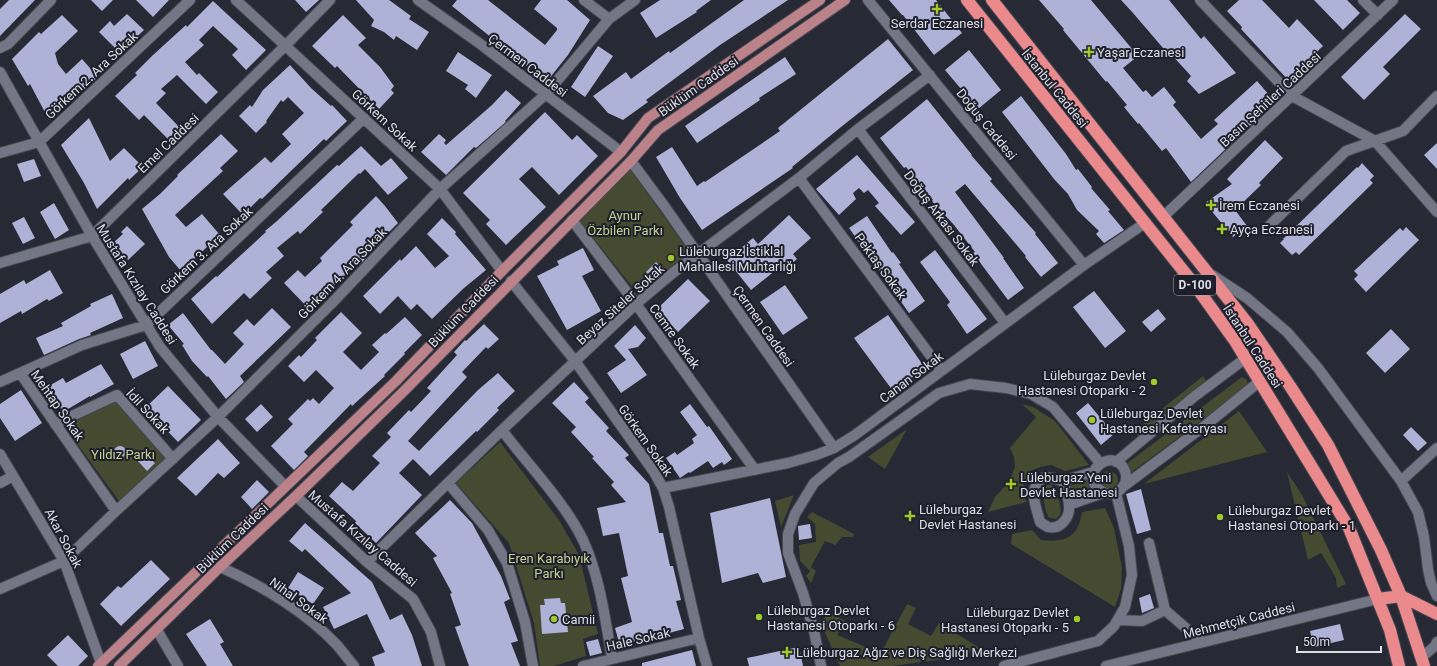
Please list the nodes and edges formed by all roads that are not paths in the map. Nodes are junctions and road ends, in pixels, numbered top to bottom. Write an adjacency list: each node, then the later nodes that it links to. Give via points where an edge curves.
1 (190, 0): 28 (street, Görkem 2. Ara Sokak)
2 (236, 0): 18 (street, Görkem Sokak)
3 (330, 0): 18 (street, Emel Caddesi)
4 (418, 0): 22 (street, Çermen Caddesi)
5 (584, 0): 17 (street)
6 (635, 0): 17 (street, Görkem 4. Ara Sokak)
7 (820, 0): 29 (main road, Büklüm Caddesi, via 648,118)
8 (845, 0): 31 (main road, Büklüm Caddesi, via 658,130)
9 (868, 0): 21 (street, Doğuş Caddesi)
10 (967, 0): 37 (highway, İstanbul Caddesi / D-100)
11 (992, 0): 35 (highway, İstanbul Caddesi / D-100)
12 (1200, 0): 23 (street)
13 (1363, 0): 16 (street)
14 (1393, 0): 16 (street, Basın Şehitleri Caddesi)
15 (47, 1): 19 (street, via 8,44)
16 (1378, 15): 23 (street, Basın Şehitleri Caddesi)
17 (609, 19): 22 (street, Görkem 4. Ara Sokak)
18 (286, 45): 25 (street, Görkem Sokak); 39 (street, Emel Caddesi)
19 (0, 48)
20 (0, 72): 28 (street, Mustafa Kızılay Caddesi)
21 (930, 74): 26 (street, Beyaz Siteler Sokak); 42 (street, Doğuş Caddesi)
22 (546, 94): 29 (street, Çermen Caddesi); 33 (street, Görkem 4. Ara Sokak)
23 (1292, 96): 27 (street); 35 (street, Basın Şehitleri Caddesi)
24 (1437, 96): 27 (street, via 1403,131)
25 (364, 118): 33 (street, Görkem Sokak); 48 (street, Görkem 3. Ara Sokak)
26 (858, 129): 32 (street, Beyaz Siteler Sokak); 47 (street, Doğuş Arkası Sokak)
27 (1375, 141): 34 (street); 38 (street, via 1346,151)
28 (39, 142): 30 (street, Görkem 2. Ara Sokak); 39 (street, Mustafa Kızılay Caddesi)
29 (621, 152): 31 (main road); 43 (main road, Büklüm Caddesi)
30 (0, 153)
31 (631, 161): 36 (main road, Büklüm Caddesi); 40 (street, Çermen Caddesi)
32 (799, 178): 40 (street, Beyaz Siteler Sokak); 51 (street, Pektaş Sokak)
33 (440, 189): 43 (street, Görkem Sokak); 55 (street, Görkem 4. Ara Sokak, via 332,303)
34 (1437, 212)
35 (1164, 216): 44 (highway, İstanbul Caddesi / D-100)
36 (572, 220): 45 (main road, Büklüm Caddesi); 46 (street, Cemre Sokak)
37 (1145, 223): 42 (street, Canan Sokak); 49 (highway, İstanbul Caddesi / D-100, via 1197,288)
38 (1270, 225)
39 (92, 236): 41 (street, Emel Caddesi); 48 (street, Mustafa Kızılay Caddesi)
40 (698, 254): 46 (street, Beyaz Siteler Sokak); 58 (street, Çermen Caddesi)
41 (0, 263)
42 (1084, 265): 47 (street, Canan Sokak)
43 (502, 270): 45 (main road); 71 (main road, Büklüm Caddesi, via 396,381)
44 (1208, 272): 68 (street, via 1247,298 1287,332 1318,368); 84 (highway, İstanbul Caddesi / D-100, via 1248,324 1328,445 1382,550)
45 (511, 281): 50 (street, Görkem Sokak); 76 (main road, Büklüm Caddesi, via 405,390)
46 (636, 304): 50 (street, Beyaz Siteler Sokak); 64 (street, Cemre Sokak)
47 (1005, 323): 51 (street, Canan Sokak)
48 (146, 325): 52 (street, Görkem 3. Ara Sokak, via 82,345); 55 (street, Mustafa Kızılay Caddesi, via 160,347)
49 (1246, 358): 53 (highway, İstanbul Caddesi / D-100); 62 (street)
50 (575, 362): 57 (street, Beyaz Siteler Sokak); 73 (street, Görkem Sokak)
51 (941, 370): 58 (street, Canan Sokak)
52 (20, 373): 54 (street, Görkem 3. Ara Sokak); 56 (street, Mehtap Sokak)
53 (1260, 381): 72 (street); 86 (highway, İstanbul Caddesi / D-100, via 1349,528)
54 (0, 382)
55 (218, 417): 61 (street, Görkem 4. Ara Sokak); 71 (street, Mustafa Kızılay Caddesi)
56 (55, 424): 61 (street, İdil Sokak, via 117,395); 78 (street, Mehtap Sokak)
57 (502, 430): 70 (street, Beyaz Siteler Sokak); 94 (street, via 558,501 583,540 598,587)
58 (834, 448): 64 (street, Canan Sokak, via 788,463)
59 (1437, 448): 68 (street)
60 (0, 454): 66 (street, Akar Sokak)
61 (173, 459): 78 (street, Görkem 4. Ara Sokak)
62 (1116, 462): 63 (street, via 1111,460); 72 (street, via 1124,469 1126,475)
63 (1100, 463): 65 (street); 104 (street, via 1053,407 1031,394 970,384 939,393 838,463 814,483 795,514 788,534 788,553 812,624)
64 (755, 470): 73 (street, Canan Sokak)
65 (1093, 472): 67 (street); 74 (street, via 1093,482)
66 (13, 476): 69 (street); 80 (street, Akar Sokak)
67 (1063, 481): 77 (street); 77 (street, via 1045,477 1034,487 1040,522 1048,527 1064,523 1069,513)
68 (1401, 481): 85 (street, via 1418,512 1431,583)
69 (0, 483)
70 (448, 483): 81 (street, Beyaz Siteler Sokak); 101 (street, via 488,530 507,563 525,622)
71 (285, 486): 76 (main road); 96 (main road, Büklüm Caddesi)
72 (1124, 486): 75 (street)
73 (663, 488): 91 (street, Görkem Sokak)
74 (1105, 493): 75 (street); 77 (street)
75 (1116, 493): 89 (street, via 1129,546 1132,575 1125,607)
76 (296, 496): 81 (street, Mustafa Kızılay Caddesi); 82 (main road, Büklüm Caddesi)
77 (1069, 505)
78 (116, 511): 80 (street, Görkem 4. Ara Sokak)
79 (1149, 543): 87 (street)
80 (64, 561): 83 (street); 96 (street, Akar Sokak)
81 (367, 562): 100 (street, Mustafa Kızılay Caddesi, via 413,599 431,632)
82 (220, 567): 90 (main road, Büklüm Caddesi); 99 (street, Nihal Sokak, via 271,593 309,620 336,644)
83 (0, 589)
84 (1400, 596): 86 (highway); 88 (highway); 95 (highway, İstanbul Caddesi / D-100)
85 (1437, 596)
86 (1378, 599): 92 (street, Mehmetçik Caddesi); 107 (highway, İstanbul Caddesi / D-100, via 1390,630)
87 (1165, 610): 89 (street, via 1142,621); 92 (street)
88 (1437, 614)
89 (1118, 620): 105 (street, via 1098,641)
90 (156, 630): 97 (main road, Büklüm Caddesi); 98 (street)
91 (699, 638): 94 (street, Hale Sokak); 103 (street, Görkem Sokak)
92 (1202, 642): 106 (street, Mehmetçik Caddesi)
93 (1437, 642): 95 (street)
94 (612, 658): 102 (street, Hale Sokak)
95 (1423, 662)
96 (99, 665)
97 (119, 666)
98 (178, 666)
99 (354, 666)
100 (440, 666)
101 (533, 666)
102 (583, 666)
103 (707, 666)
104 (820, 666)
105 (1004, 666)
106 (1106, 666)
107 (1399, 666)

